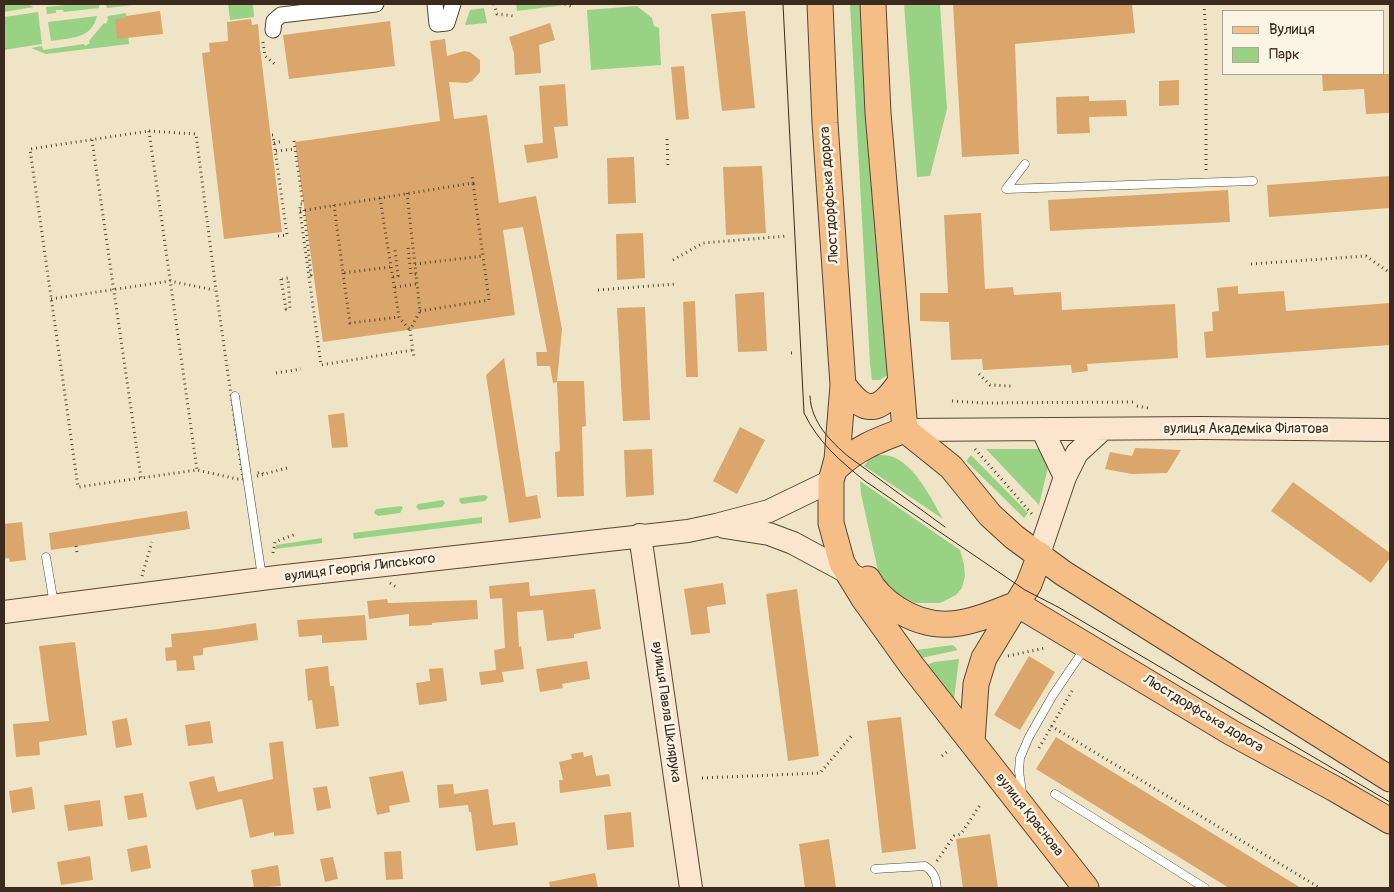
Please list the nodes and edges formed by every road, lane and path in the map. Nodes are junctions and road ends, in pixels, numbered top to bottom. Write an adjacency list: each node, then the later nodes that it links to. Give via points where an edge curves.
1 (376, 4): 11 (street, via 281,15)
2 (435, 4): 3 (street, via 438,24 446,23)
3 (453, 4)
4 (494, 4): 10 (path, via 497,14)
5 (565, 4): 9 (path)
6 (820, 4): 63 (main road, Люстдорфська дорога)
7 (873, 4): 62 (main road, via 878,113)
8 (1204, 4): 27 (path)
9 (573, 7)
10 (514, 16)
11 (268, 33): 12 (path, via 265,56)
12 (276, 65)
13 (149, 131): 15 (path); 17 (path); 46 (path)
14 (201, 133): 15 (path)
15 (196, 134): 78 (path)
16 (667, 139): 23 (path)
17 (92, 140): 50 (path); 53 (path, via 30,149)
18 (294, 141): 20 (path)
19 (283, 142): 21 (path, via 273,143)
20 (295, 149): 21 (path); 31 (path)
21 (276, 151): 32 (path, via 287,235)
22 (1024, 164): 27 (lane, via 1006,188)
23 (668, 168)
24 (472, 175): 26 (path)
25 (1253, 181): 27 (lane)
26 (473, 182): 28 (path); 36 (path)
27 (1206, 182)
28 (407, 193): 29 (path); 38 (path)
29 (380, 198): 30 (path); 40 (path)
30 (334, 205): 31 (path); 41 (path)
31 (302, 210): 57 (path, via 321,365)
32 (278, 236)
33 (787, 236): 37 (path, via 703,243)
34 (408, 248): 43 (path, via 412,274)
35 (395, 250): 44 (path, via 398,276)
36 (483, 256): 38 (path); 54 (path, via 489,300)
37 (673, 260)
38 (415, 264): 43 (path)
39 (1251, 264): 42 (path, via 1366,256)
40 (391, 266): 41 (path); 44 (path)
41 (343, 273): 55 (path, via 350,324)
42 (1390, 273)
43 (416, 274): 47 (path)
44 (393, 277): 49 (path)
45 (282, 279): 45 (path, via 288,278 290,308 286,309)
46 (170, 281): 50 (path); 51 (path); 75 (path)
47 (417, 284): 49 (path); 54 (path)
48 (676, 284): 52 (path)
49 (394, 288): 55 (path)
50 (114, 290): 53 (path); 77 (path)
51 (214, 290)
52 (598, 290)
53 (51, 299): 77 (path, via 78,487)
54 (420, 310): 56 (path)
55 (400, 317): 56 (path)
56 (410, 330): 57 (path)
57 (413, 350): 58 (path)
58 (414, 357)
59 (301, 369): 60 (path)
60 (276, 373)
61 (979, 374): 64 (path, via 990,385)
62 (901, 381): 63 (main road, via 888,399 871,407 860,403); 70 (main road)
63 (843, 386): 74 (main road, Люстдорфська дорога)
64 (1011, 386)
65 (235, 396): 93 (lane)
66 (952, 401): 67 (path)
67 (1136, 402)
68 (1042, 429): 69 (street, вулиця Академіка Філатова); 70 (street, вулиця Академіка Філатова); 79 (street)
69 (1103, 429): 71 (street, вулиця Академіка Філатова); 79 (street, via 1077,453)
70 (905, 430): 74 (main road, via 870,442); 89 (main road, via 951,467 1014,537)
71 (1390, 430)
72 (975, 450): 81 (path)
73 (287, 468): 76 (path)
74 (838, 469): 82 (street, вулиця Георгія Липського, via 769,511); 92 (main road, Люстдорфська дорога, via 831,524 842,563); 94 (main road, via 843,522)
75 (197, 470): 77 (path); 80 (path)
76 (262, 474)
77 (140, 478)
78 (243, 478)
79 (1065, 478): 89 (street)
80 (237, 479)
81 (1034, 516)
82 (716, 526): 84 (street, вулиця Георгія Липського); 92 (street, вулиця Георгія Липського, via 769,534)
83 (296, 534): 88 (path, via 275,542)
84 (640, 535): 93 (street, вулиця Георгія Липського); 116 (street, вулиця Павла Шклярука)
85 (152, 542): 91 (path)
86 (76, 546): 87 (path)
87 (77, 553)
88 (273, 553)
89 (1040, 555): 95 (main road); 109 (main road, via 1063,573)
90 (46, 557): 96 (lane)
91 (144, 568)
92 (848, 572): 94 (street, вулиця Георгія Липського); 104 (main road, вулиця Краснова, via 912,666)
93 (262, 579): 96 (street, вулиця Георгія Липського)
94 (871, 585): 95 (main road, via 887,602 928,624 955,624 982,618)
95 (1024, 592): 98 (main road, Люстдорфська дорога); 104 (main road, via 984,658 976,684)
96 (54, 606): 97 (street, вулиця Георгія Липського)
97 (4, 612)
98 (1088, 644): 112 (lane, via 1056,690 1020,758); 113 (main road, Люстдорфська дорога, via 1232,733)
99 (1045, 648): 100 (path)
100 (1007, 656)
101 (1072, 692): 102 (path)
102 (1052, 726): 107 (path); 120 (path)
103 (853, 734): 108 (path, via 820,773)
104 (972, 742): 112 (main road, вулиця Краснова)
105 (947, 752): 106 (path)
106 (942, 756)
107 (1034, 756)
108 (702, 778)
109 (1390, 780)
110 (1055, 794): 119 (lane)
111 (980, 805): 115 (path, via 961,834 954,836)
112 (1025, 810): 118 (main road, вулиця Краснова)
113 (1390, 821)
114 (874, 869): 115 (lane, via 925,866)
115 (931, 869): 117 (lane)
116 (691, 888)
117 (938, 888)
118 (1086, 888)
119 (1205, 888)
120 (1320, 888)

